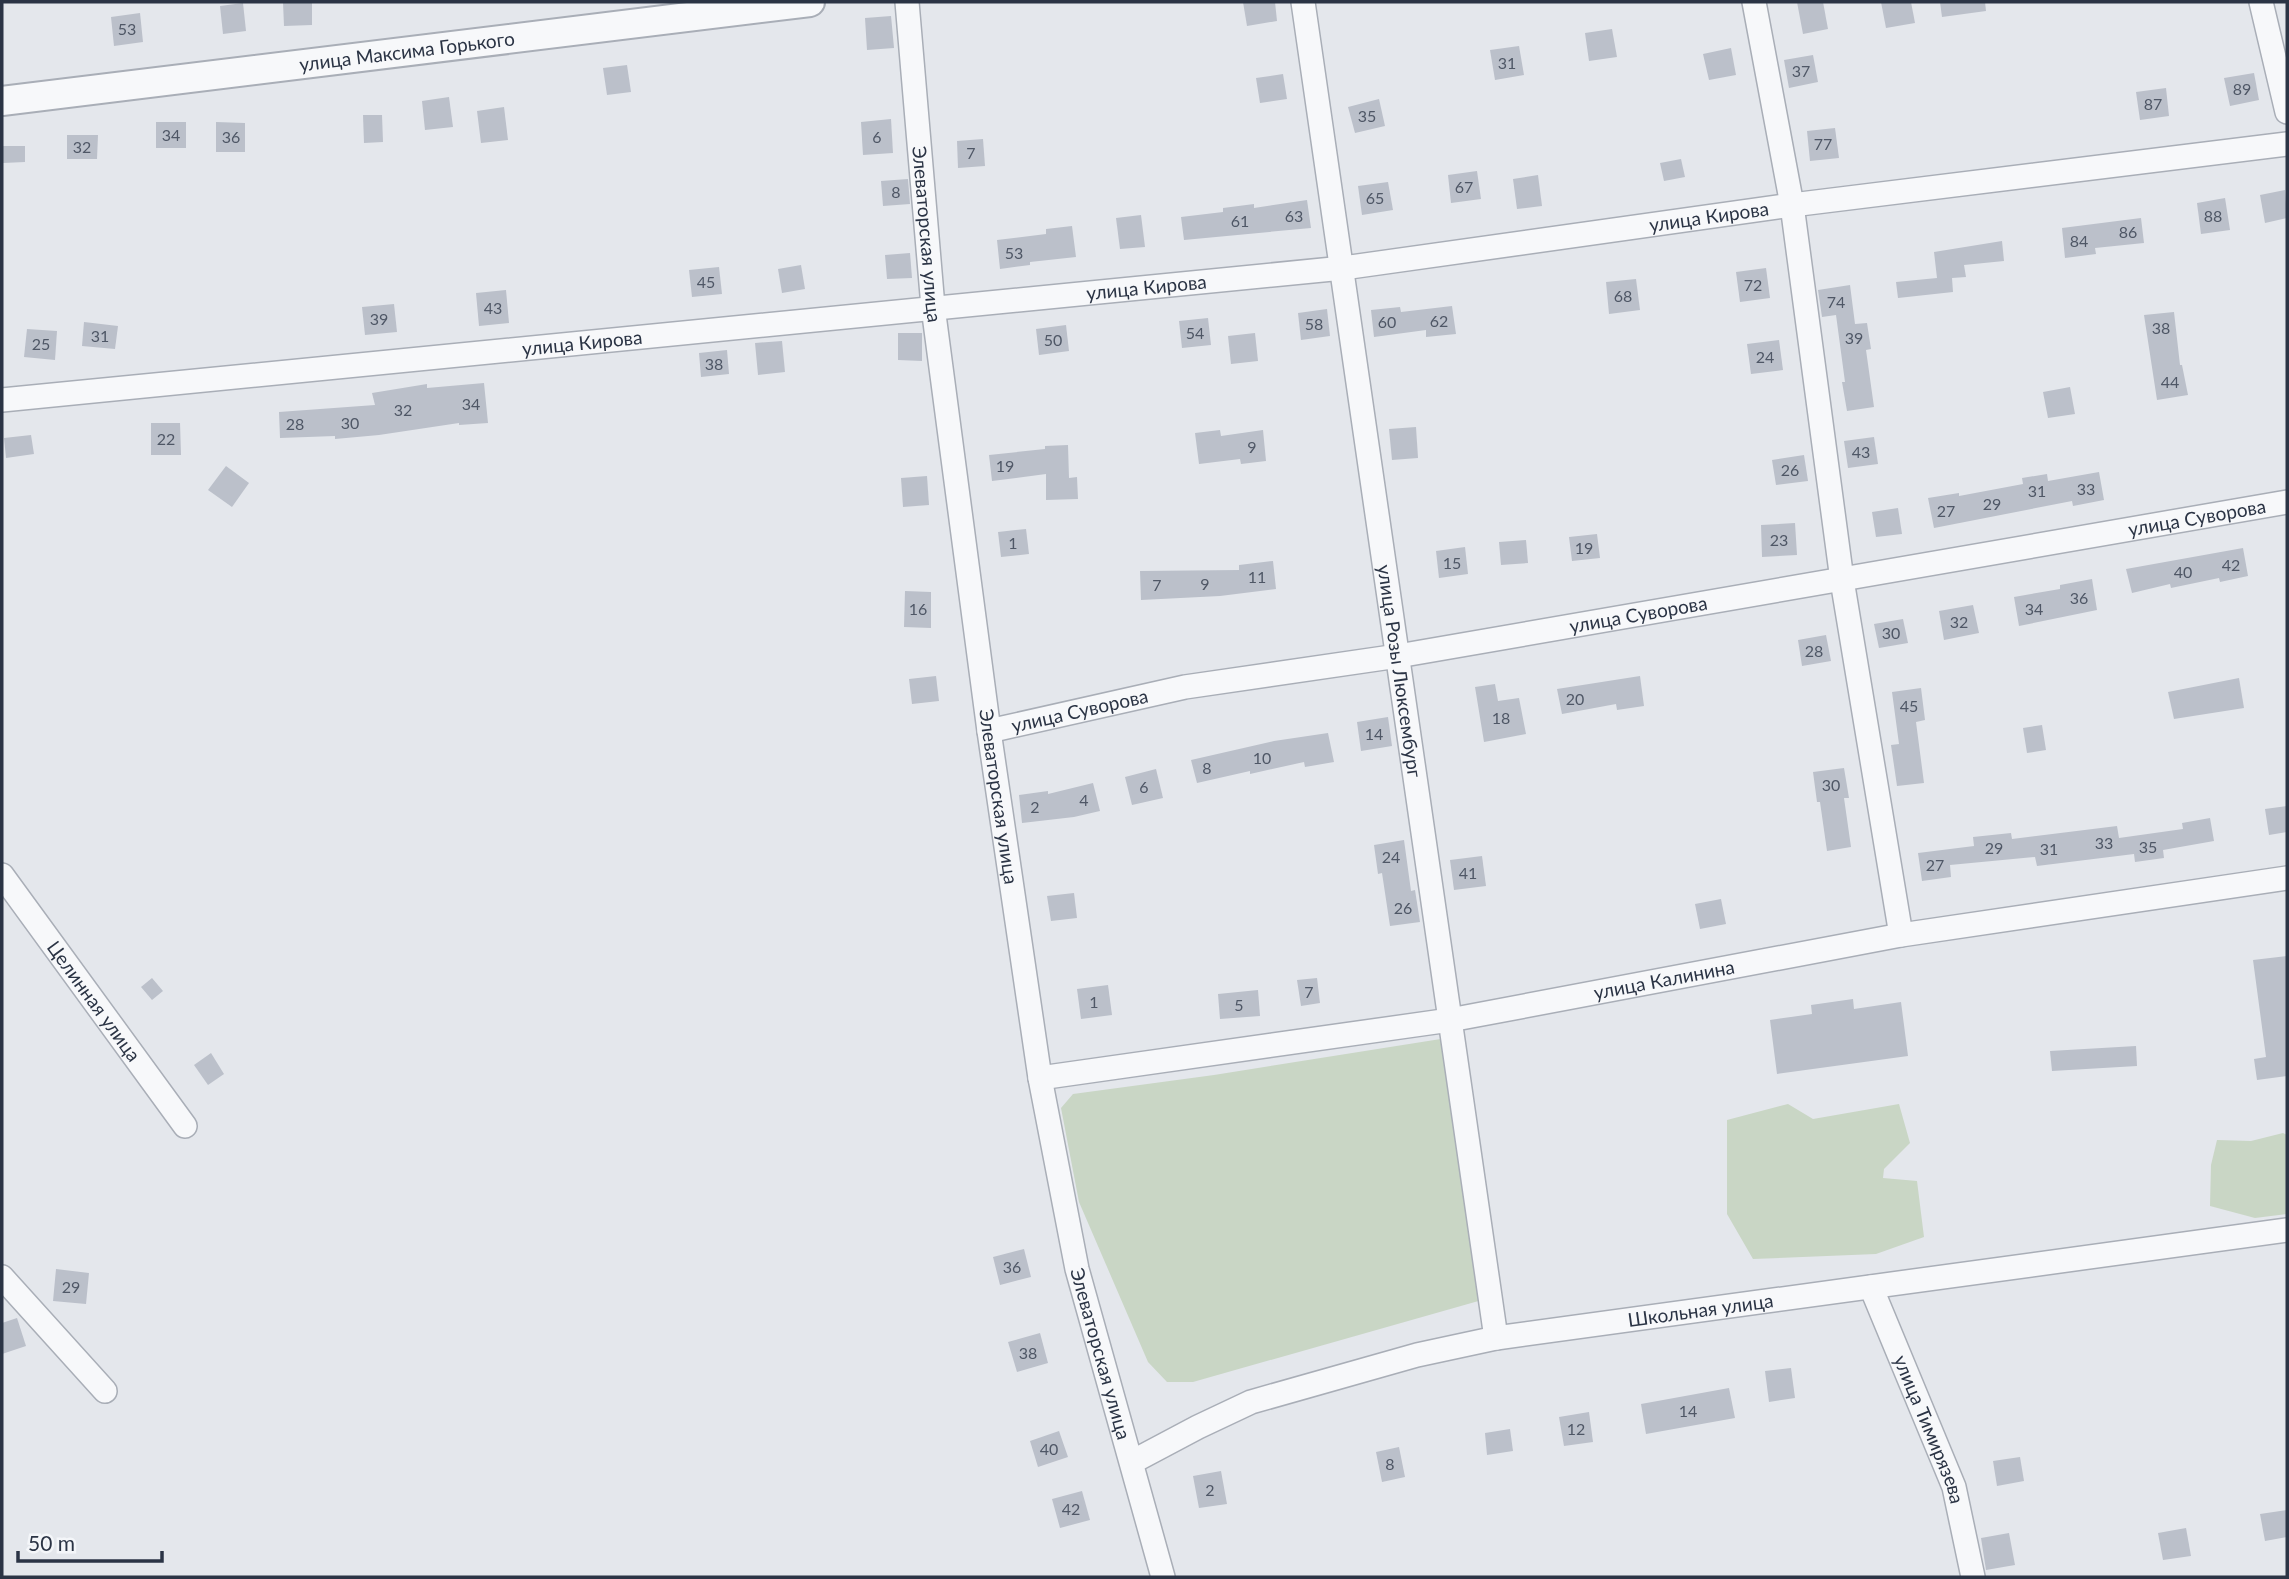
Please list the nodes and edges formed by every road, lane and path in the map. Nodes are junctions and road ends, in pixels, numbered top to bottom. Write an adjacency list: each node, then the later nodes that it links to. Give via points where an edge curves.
1 (810, 2): 6 (street, улица Максима Горького)
2 (906, 2): 11 (street, Элеваторская улица)
3 (1303, 2): 10 (street, улица Розы Люксембург)
4 (1754, 2): 9 (street)
5 (2261, 2): 7 (street)
6 (2, 101)
7 (2287, 112)
8 (2287, 144): 9 (street, улица Кирова)
9 (1792, 205): 10 (street, улица Кирова); 14 (street)
10 (1343, 268): 11 (street, улица Кирова); 15 (street, улица Розы Люксембург)
11 (933, 307): 12 (street, улица Кирова); 16 (street, Элеваторская улица)
12 (2, 400)
13 (2287, 502): 14 (street, улица Суворова)
14 (1842, 580): 15 (street, улица Суворова); 19 (street)
15 (1398, 656): 16 (street, улица Суворова, via 1185,687); 20 (street, улица Розы Люксембург)
16 (989, 731): 21 (street, Элеваторская улица)
17 (2, 875): 22 (street, Целинная улица)
18 (2287, 878): 19 (street, улица Калинина)
19 (1901, 935): 20 (street, улица Калинина)
20 (1450, 1020): 21 (street, улица Калинина); 26 (street, улица Розы Люксембург)
21 (1040, 1077): 28 (street, Элеваторская улица, via 1077,1269)
22 (185, 1126)
23 (2287, 1230): 25 (street, Школьная улица)
24 (2, 1277): 27 (street)
25 (1871, 1287): 26 (street, Школьная улица); 30 (street, улица Тимирязева, via 1954,1487)
26 (1496, 1338): 28 (street, Школьная улица, via 1417,1355 1251,1402)
27 (105, 1391)
28 (1132, 1462): 29 (street, Элеваторская улица)
29 (1163, 1577)
30 (1973, 1577)

